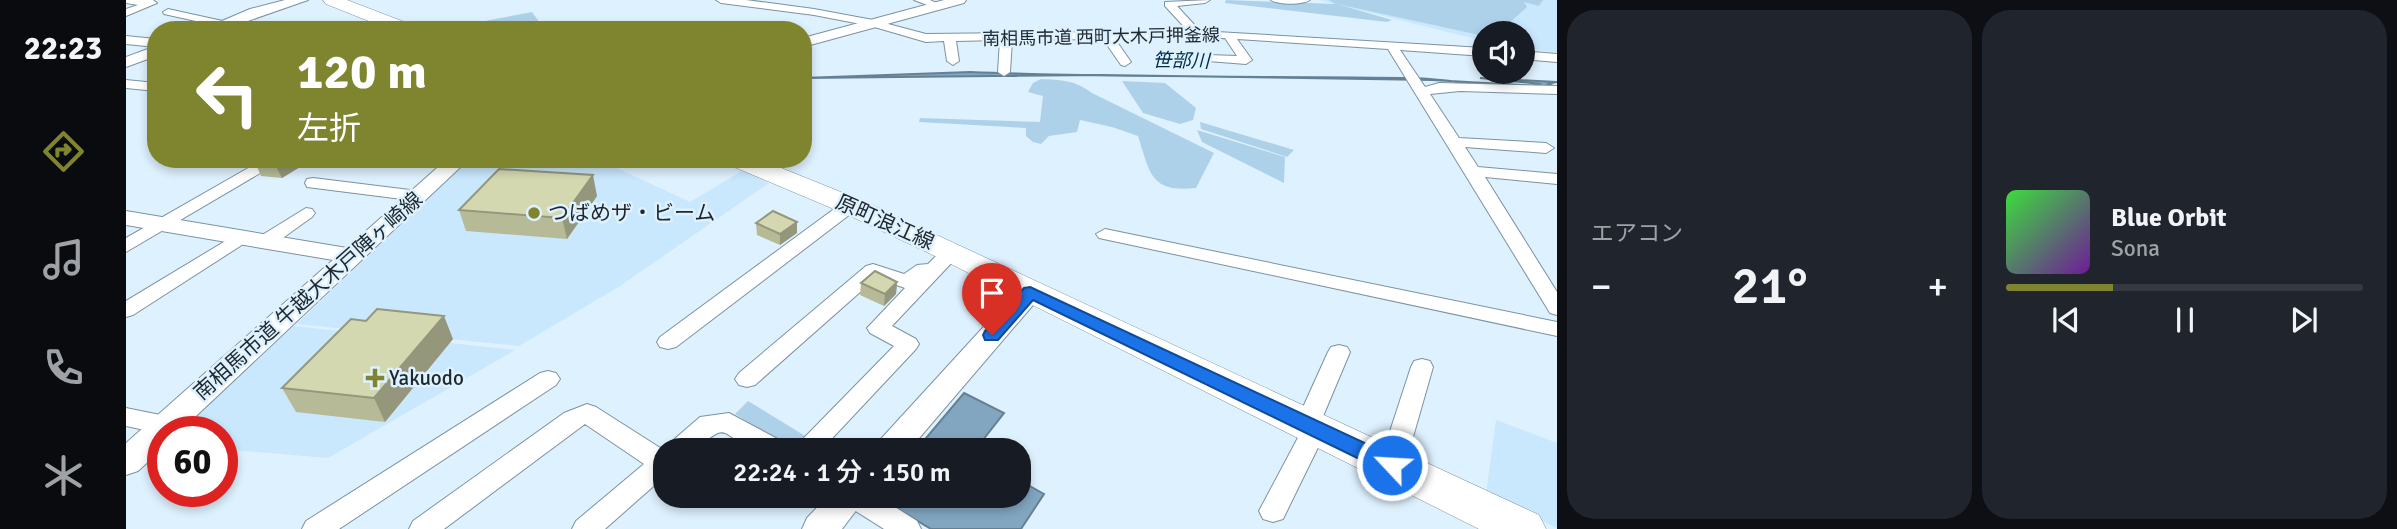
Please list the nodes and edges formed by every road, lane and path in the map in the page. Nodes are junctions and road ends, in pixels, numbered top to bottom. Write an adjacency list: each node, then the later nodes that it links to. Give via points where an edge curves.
1 (127, 0): 12 (street, via 152,3)
2 (301, 0): 14 (street)
3 (332, 0): 15 (main road)
4 (721, 0): 16 (street, 南相馬市道 西町大木戸押釜線)
5 (919, 0): 10 (street)
6 (959, 0): 10 (street)
7 (1205, 0): 18 (street, via 1169,4)
8 (1276, 0): 9 (street)
9 (1305, 0)
10 (938, 6): 16 (street)
11 (168, 12): 13 (street)
12 (126, 13)
13 (209, 21)
14 (231, 21)
15 (385, 21)
16 (877, 24): 22 (street, 南相馬市道 西町大木戸押釜線, via 918,37); 24 (street)
17 (1172, 33): 18 (street, 南相馬市道 西町大木戸押釜線); 19 (street, 南相馬市道 西町大木戸押釜線); 27 (street)
18 (1197, 34): 20 (street, 南相馬市道 西町大木戸押釜線)
19 (1106, 35): 21 (street, 南相馬市道 西町大木戸押釜線); 35 (street)
20 (1230, 35): 26 (street, 南相馬市道 西町大木戸押釜線); 31 (street, via 1246,60)
21 (1006, 37): 22 (street, 南相馬市道 西町大木戸押釜線); 36 (street)
22 (950, 39): 33 (street)
23 (126, 40): 25 (street)
24 (812, 41)
25 (147, 42)
26 (1391, 45): 28 (street, 南相馬市道 西町大木戸押釜線); 39 (street)
27 (1182, 48)
28 (1472, 51)
29 (147, 54): 34 (street)
30 (1535, 56): 32 (street)
31 (1212, 58)
32 (1557, 58)
33 (953, 61)
34 (126, 62)
35 (1125, 62)
36 (1004, 72)
37 (126, 84): 38 (street)
38 (147, 86)
39 (1421, 90): 40 (street); 41 (street)
40 (1557, 90)
41 (1452, 142): 42 (street); 46 (street)
42 (1546, 148)
43 (260, 168): 53 (street)
44 (449, 168): 49 (street, 南相馬市道 牛越大木戸陣ヶ崎線)
45 (758, 168): 50 (main road, 原町浪江線)
46 (1473, 171): 47 (street); 60 (street)
47 (1557, 179)
48 (313, 183): 49 (street)
49 (418, 196): 59 (street, 南相馬市道 牛越大木戸陣ヶ崎線)
50 (850, 205): 58 (main road, 原町浪江線); 65 (street)
51 (306, 214): 56 (street)
52 (126, 218): 53 (street)
53 (162, 225): 55 (street); 57 (street)
54 (1105, 234): 64 (street)
55 (242, 237): 56 (street); 63 (street)
56 (266, 241): 59 (street)
57 (126, 246)
58 (948, 251): 61 (main road, 原町浪江線); 69 (street, via 907,282 873,270); 76 (street, via 878,328 908,344)
59 (353, 256): 71 (street, 南相馬市道 牛越大木戸陣ヶ崎線)
60 (1549, 284): 62 (street)
61 (1030, 292): 73 (main road, 原町浪江線); 77 (street)
62 (1557, 308)
63 (126, 310)
64 (1557, 329)
65 (668, 342)
66 (1339, 352): 73 (street)
67 (1422, 367): 81 (street)
68 (548, 379): 86 (street)
69 (747, 379)
70 (126, 416): 72 (street)
71 (176, 416)
72 (147, 421)
73 (1311, 427): 81 (main road, 原町浪江線); 85 (street)
74 (693, 438): 75 (street, via 709,424 729,422)
75 (756, 438)
76 (817, 438)
77 (901, 438)
78 (147, 443): 80 (street, 南相馬市道 牛越大木戸陣ヶ崎線)
79 (653, 449): 87 (street, via 587,413)
80 (126, 462)
81 (1392, 465): 91 (main road, 原町浪江線)
82 (653, 472): 88 (street)
83 (840, 508): 89 (street)
84 (873, 508): 90 (street)
85 (1273, 512)
86 (316, 529)
87 (423, 529)
88 (586, 529)
89 (820, 529)
90 (907, 529)
91 (1523, 529)

